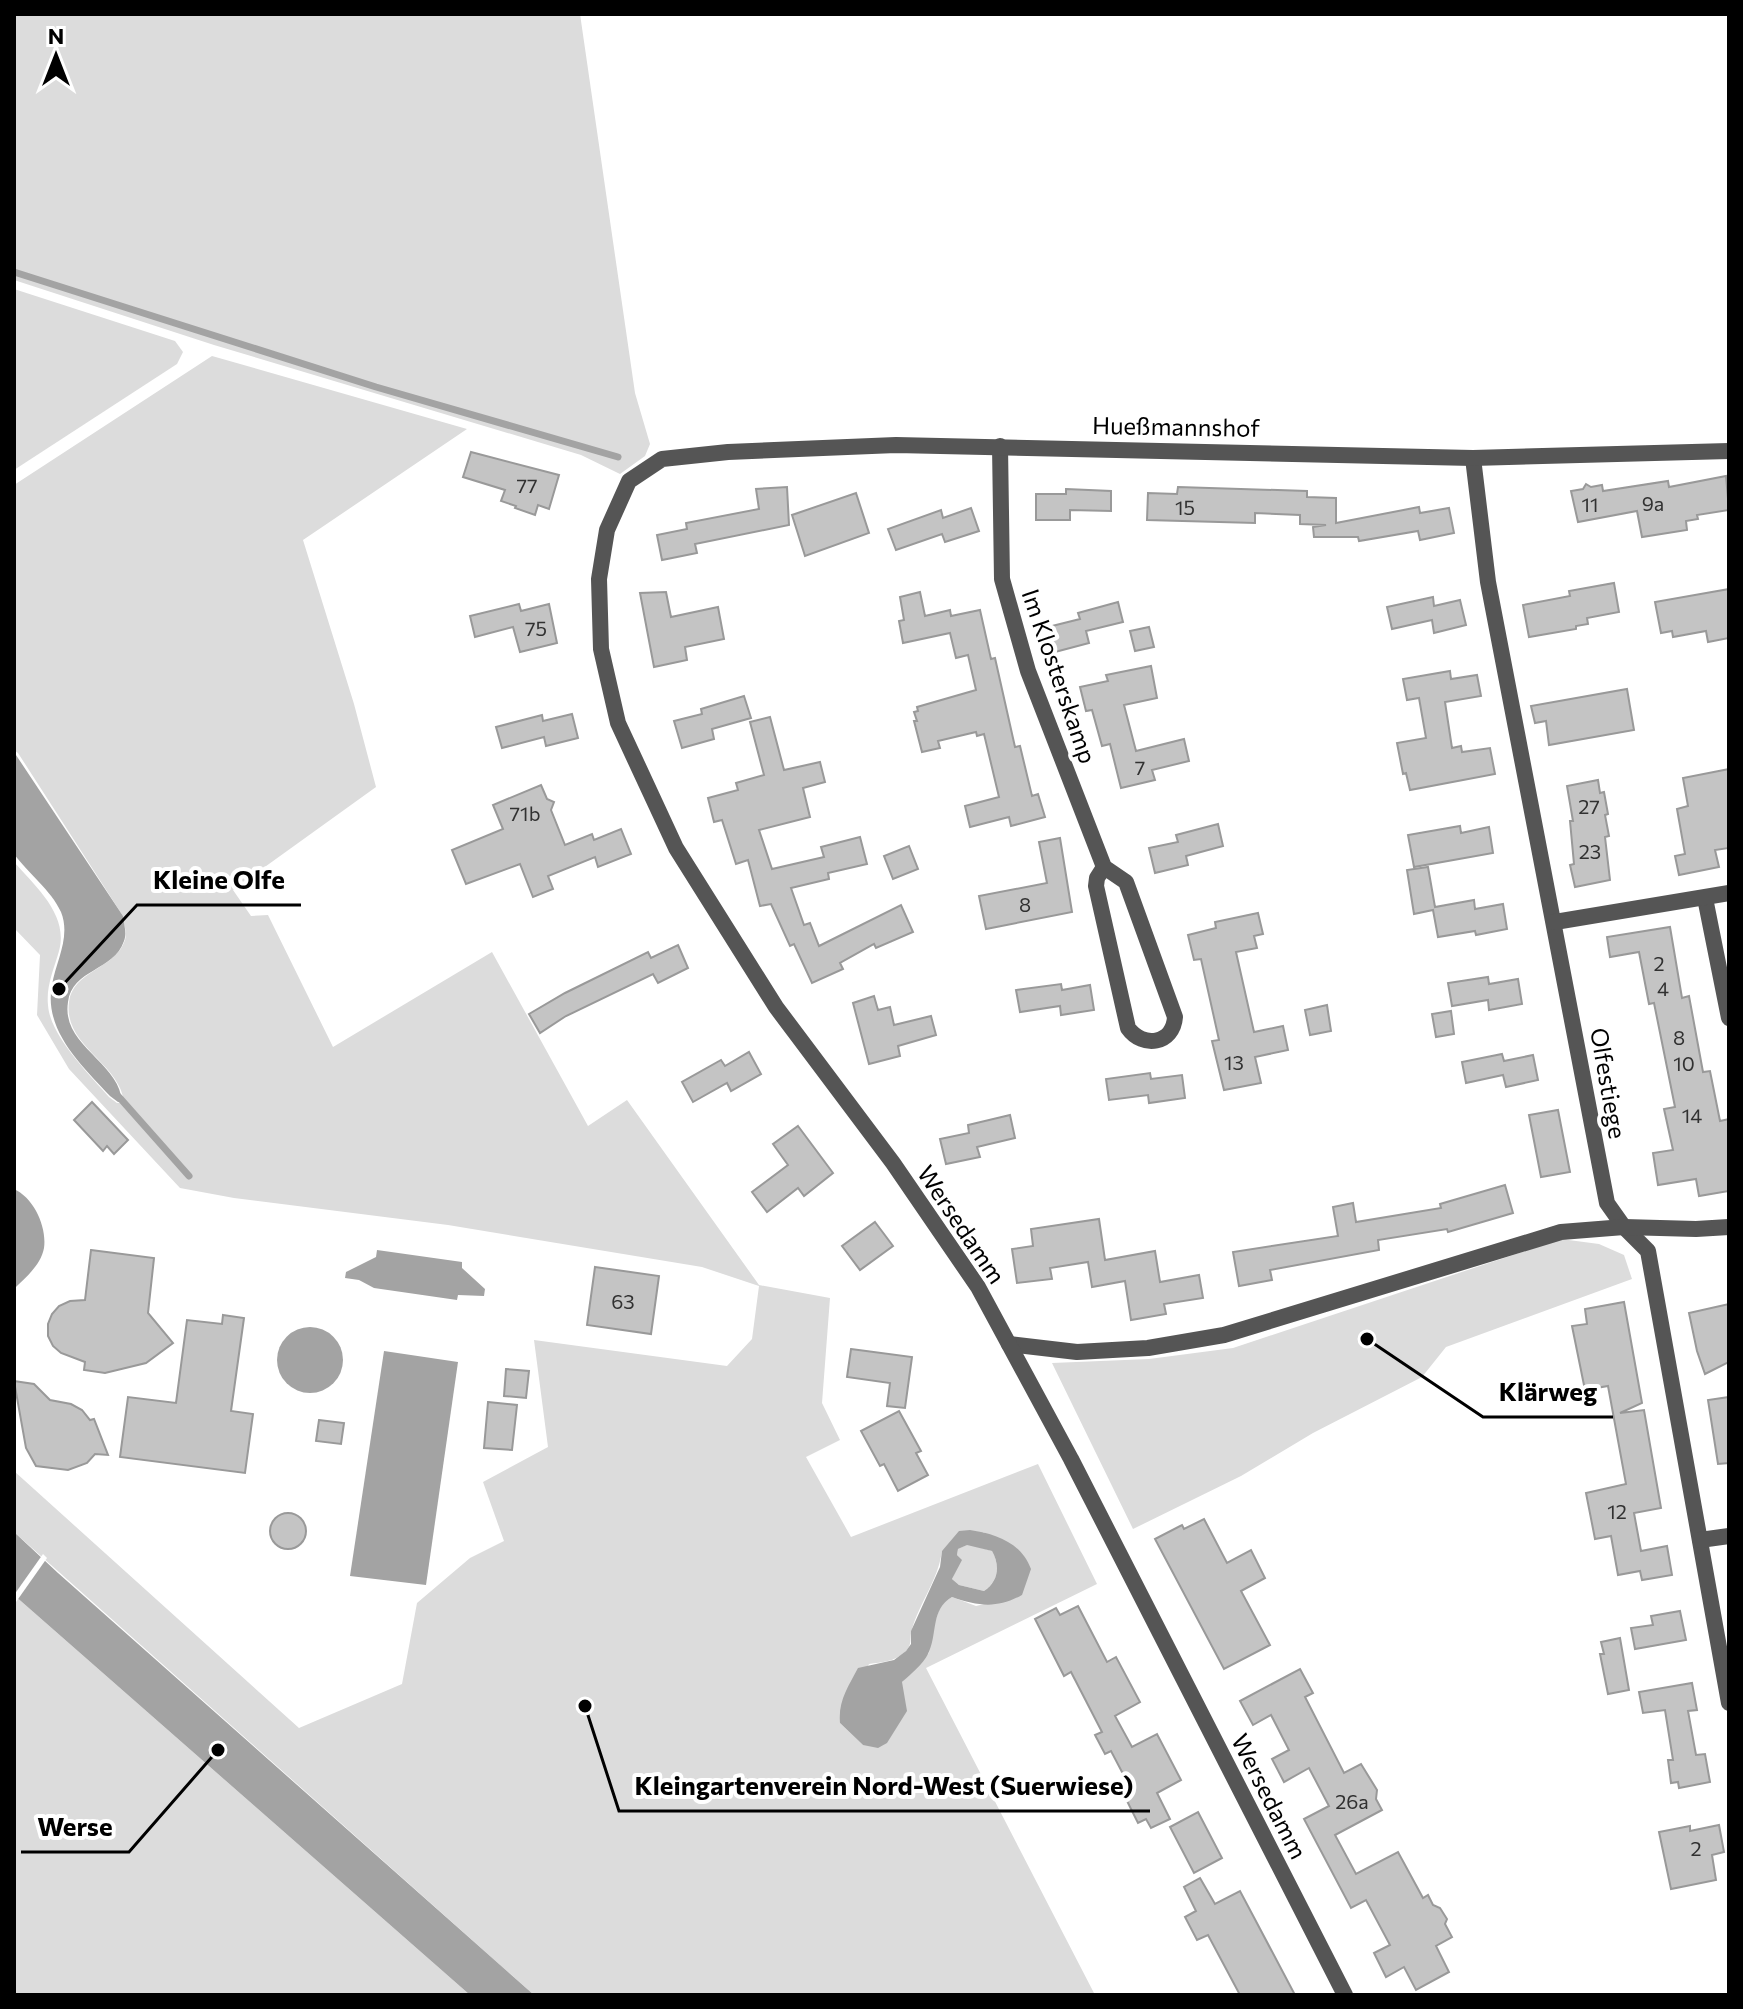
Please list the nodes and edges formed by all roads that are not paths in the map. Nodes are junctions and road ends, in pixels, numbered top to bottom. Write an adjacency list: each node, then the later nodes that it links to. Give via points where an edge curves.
1 (1000, 446): 3 (street, Hueßmannshof); 4 (street, Hueßmannshof, via 728,452 662,459); 5 (street, Im Klosterskamp, via 1002,579 1028,671)
2 (1729, 451): 3 (street, Hueßmannshof)
3 (1473, 458): 8 (street, Olfestiege, via 1488,582)
4 (629, 481): 12 (street, Wersedamm, via 607,530 599,579 601,649 618,723 676,848 701,888 776,1007 978,1287)
5 (1104, 867): 5 (street, Im Klosterskamp, via 1096,886 1128,1028 1145,1042 1167,1037 1175,1017 1126,882)
6 (1729, 893): 7 (street)
7 (1705, 898): 8 (street); 9 (street)
8 (1555, 922): 10 (street, Olfestiege, via 1607,1203)
9 (1729, 1018)
10 (1624, 1227): 11 (street); 12 (street, via 1561,1232 1224,1335 1148,1348 1077,1352); 14 (street, Olfestiege, via 1648,1251)
11 (1729, 1227)
12 (1009, 1344): 16 (street, Wersedamm)
13 (1729, 1536): 14 (street)
14 (1700, 1540): 15 (street, Olfestiege)
15 (1729, 1703)
16 (1345, 1995)

